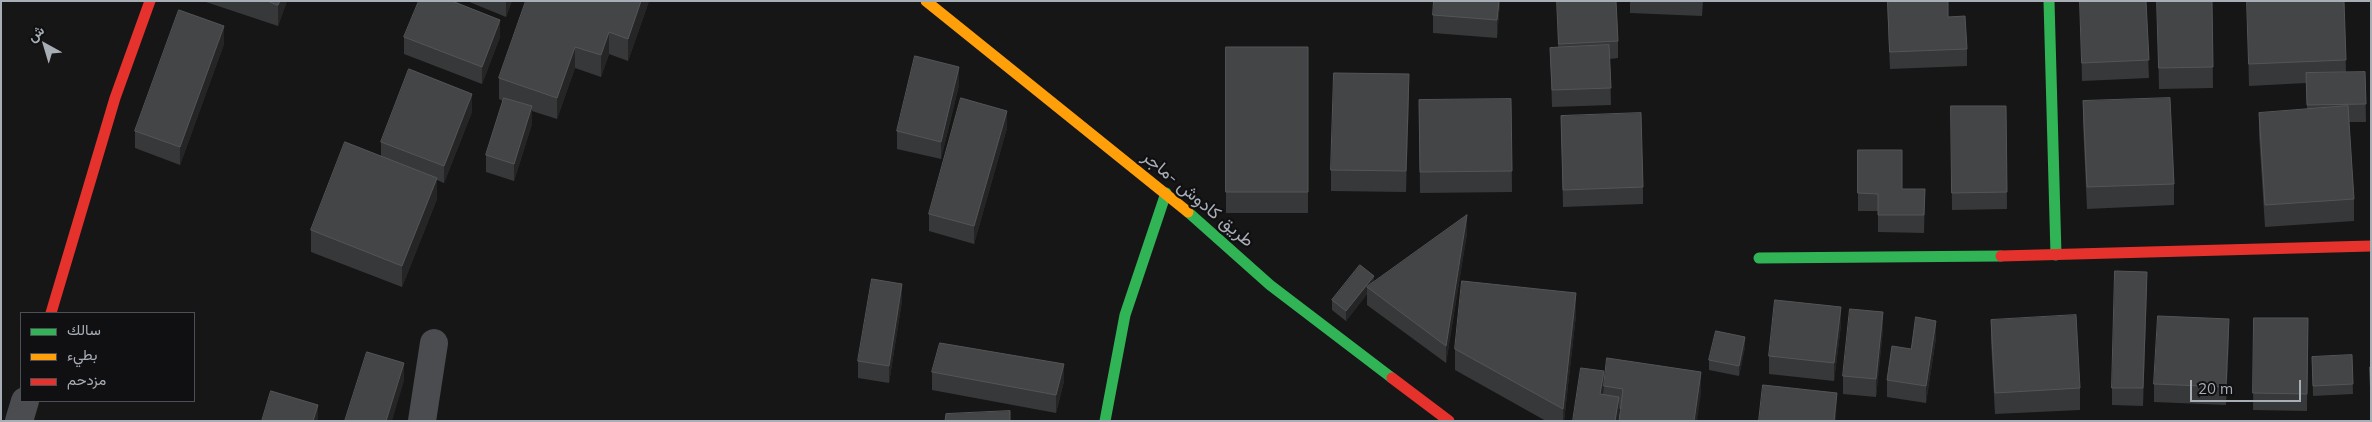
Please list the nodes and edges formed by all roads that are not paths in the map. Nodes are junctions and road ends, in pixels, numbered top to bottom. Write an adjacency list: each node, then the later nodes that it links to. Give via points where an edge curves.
1 (150, 1): 8 (main road, via 115,98)
2 (926, 1): 4 (main road, طريق كادوش -ماجر)
3 (2049, 1): 6 (main road)
4 (1166, 194): 13 (main road, via 1125,315); 14 (main road, طريق كادوش -ماجر, via 1270,285)
5 (2371, 246): 6 (main road)
6 (2056, 255): 7 (main road)
7 (1759, 258)
8 (51, 312)
9 (434, 343): 12 (street)
10 (25, 402): 11 (street)
11 (19, 421)
12 (422, 421)
13 (1105, 421)
14 (1449, 421)

